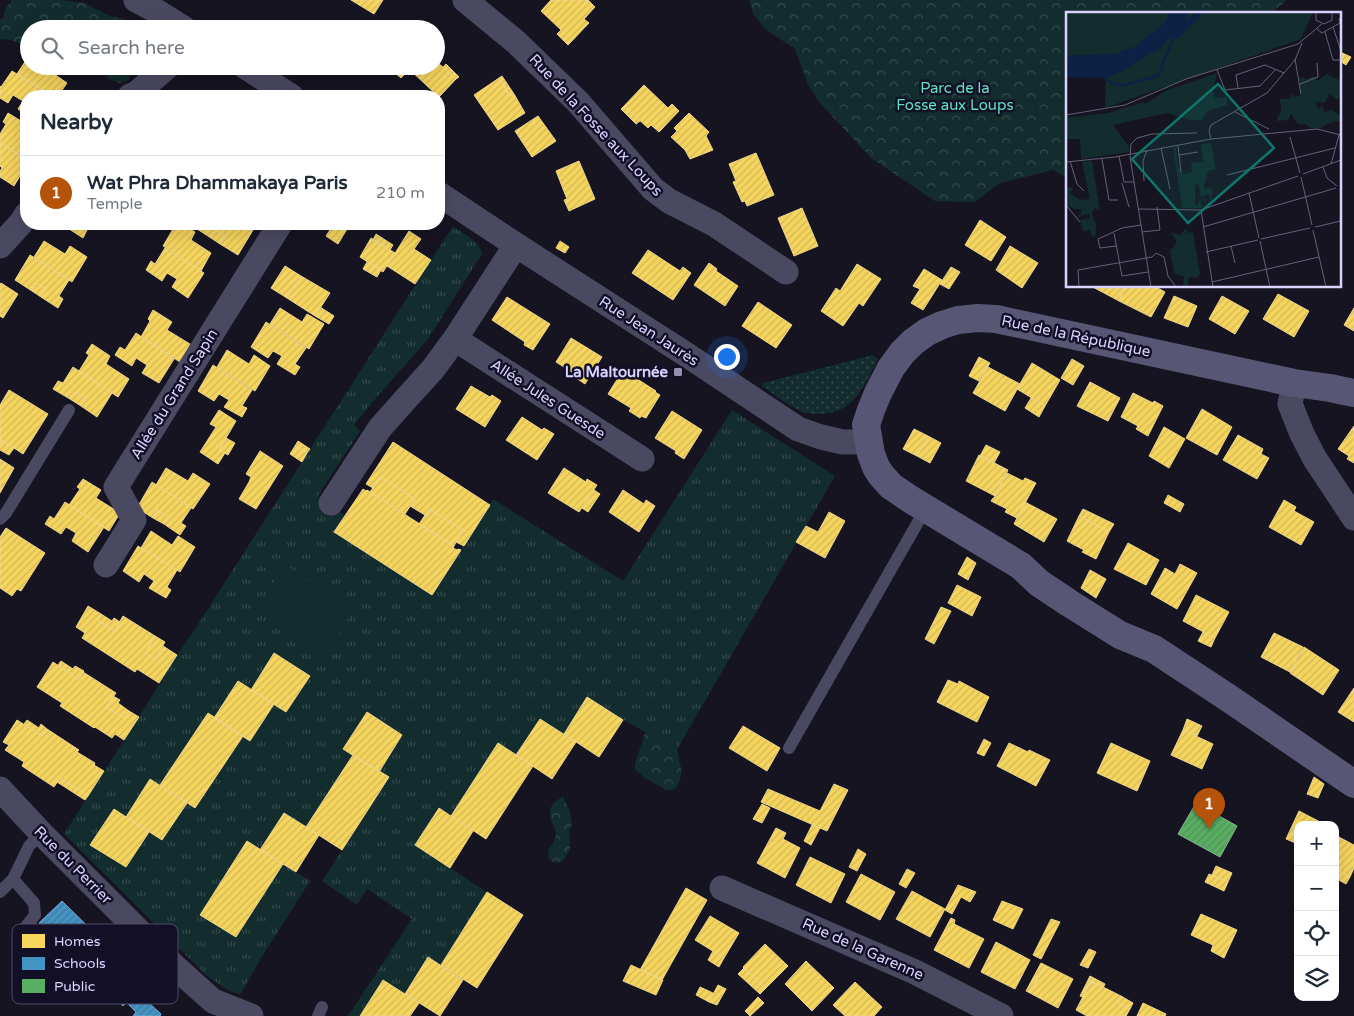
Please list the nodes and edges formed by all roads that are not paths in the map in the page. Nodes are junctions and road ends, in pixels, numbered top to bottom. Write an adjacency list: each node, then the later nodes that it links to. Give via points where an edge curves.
1 (136, 0): 3 (street)
2 (465, 0): 13 (street, Rue de la Fosse aux Loups, via 516,42 578,102 653,189 714,224)
3 (171, 20)
4 (158, 75): 6 (street)
5 (258, 75): 7 (street)
6 (140, 90)
7 (282, 90)
8 (445, 198): 11 (street, Rue Jean Jaurès)
9 (20, 224): 12 (street)
10 (276, 230): 24 (street, Allée du Grand Sapin, via 116,487 134,520)
11 (516, 245): 14 (street); 18 (street, Rue Jean Jaurès, via 798,429 843,442)
12 (0, 246)
13 (786, 272)
14 (455, 339): 19 (street, Allée Jules Guesde); 20 (street, via 434,369 380,428)
15 (1294, 383): 16 (street, Rue de la République); 18 (street, Rue de la République, via 996,319 958,320 927,332 902,353 870,410 866,426); 22 (street, via 1290,404 1302,434)
16 (1354, 393)
17 (69, 410): 23 (lane)
18 (868, 442): 21 (street, Rue de la République, via 881,476)
19 (642, 459)
20 (331, 502)
21 (926, 508): 25 (lane); 26 (street, Rue de la République, via 1021,566 1039,584 1120,635 1154,649)
22 (1354, 518)
23 (0, 519)
24 (106, 565)
25 (789, 748)
26 (1354, 784)
27 (0, 789): 28 (street, Rue du Perrier)
28 (41, 833): 29 (lane, via 29,846); 33 (street, Rue du Perrier)
29 (13, 879): 31 (lane); 32 (lane, via 34,902 35,915)
30 (722, 888): 37 (street, Rue de la Garenne, via 915,972)
31 (0, 892)
32 (28, 924)
33 (132, 924)
34 (178, 972): 35 (street, Rue du Perrier)
35 (206, 1008): 36 (street)
36 (251, 1016)
37 (1001, 1016)

